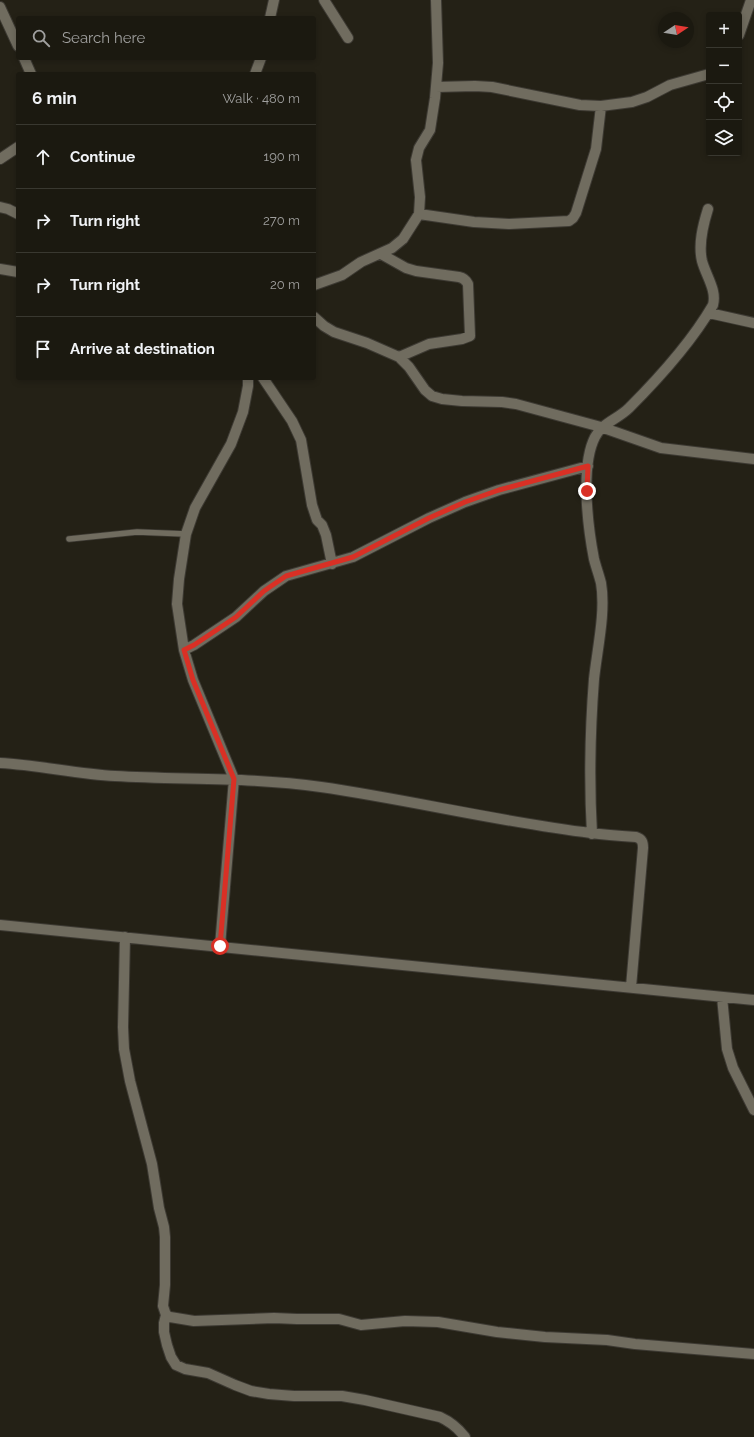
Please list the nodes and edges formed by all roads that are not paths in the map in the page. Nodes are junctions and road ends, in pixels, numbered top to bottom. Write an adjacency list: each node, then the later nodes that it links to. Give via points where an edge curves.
1 (274, 0): 6 (street)
2 (324, 0): 9 (street)
3 (436, 0): 16 (street)
4 (751, 0): 7 (street)
5 (0, 7): 10 (street)
6 (270, 16)
7 (750, 17): 8 (street)
8 (742, 30)
9 (348, 38)
10 (16, 42)
11 (25, 60): 13 (street)
12 (260, 60): 14 (street)
13 (30, 72)
14 (256, 72)
15 (706, 75): 17 (street, via 670,85 632,102)
16 (436, 87): 17 (street, via 492,87 580,105); 23 (street, via 430,130 416,154)
17 (602, 106): 23 (street, via 596,149 576,213 569,221 509,224)
18 (16, 148): 19 (street)
19 (0, 159)
20 (0, 207): 22 (street)
21 (708, 209): 28 (street, via 701,243 702,260 715,299)
22 (16, 213)
23 (419, 214): 24 (street, via 403,239)
24 (382, 254): 27 (street, via 361,262 342,275); 31 (street, via 406,268 459,277 468,284 470,336 429,344)
25 (0, 269): 26 (street)
26 (16, 272)
27 (316, 284)
28 (709, 313): 30 (street); 34 (street, via 676,358 650,387 624,413)
29 (316, 319): 31 (street, via 334,332)
30 (754, 323)
31 (399, 356): 34 (street, via 432,396 462,401 516,404)
32 (248, 380): 37 (street, via 243,412 231,444 195,508)
33 (264, 380): 39 (street, via 292,421 301,440 312,505 326,535)
34 (602, 427): 35 (street, via 661,448); 36 (street, via 591,446)
35 (754, 459)
36 (588, 466): 39 (street, via 465,502 366,551); 43 (street, via 588,522 602,602 590,740)
37 (186, 534): 38 (lane, via 137,532); 40 (street, via 177,604)
38 (69, 539)
39 (332, 564): 40 (street, via 286,576 264,591 236,617)
40 (184, 650): 42 (street, via 193,680)
41 (0, 763): 42 (street, via 116,776)
42 (234, 779): 43 (street, via 322,787); 46 (street)
43 (592, 834): 47 (street, via 636,837 643,843)
44 (0, 925): 45 (street)
45 (125, 937): 46 (street); 51 (street, via 124,1049 152,1164 166,1237 163,1306)
46 (220, 946): 47 (street, via 440,970)
47 (631, 987): 48 (street)
48 (722, 997): 49 (street); 50 (street, via 727,1049 733,1068)
49 (754, 1000)
50 (754, 1110)
51 (166, 1315): 52 (street, via 194,1321 274,1318 339,1319 361,1325 405,1321 438,1322 545,1337 607,1340); 53 (street, via 164,1332 171,1357 176,1365 185,1369 208,1373 235,1386 257,1392 294,1396 342,1396 440,1417 449,1421)
52 (754, 1354)
53 (465, 1437)

